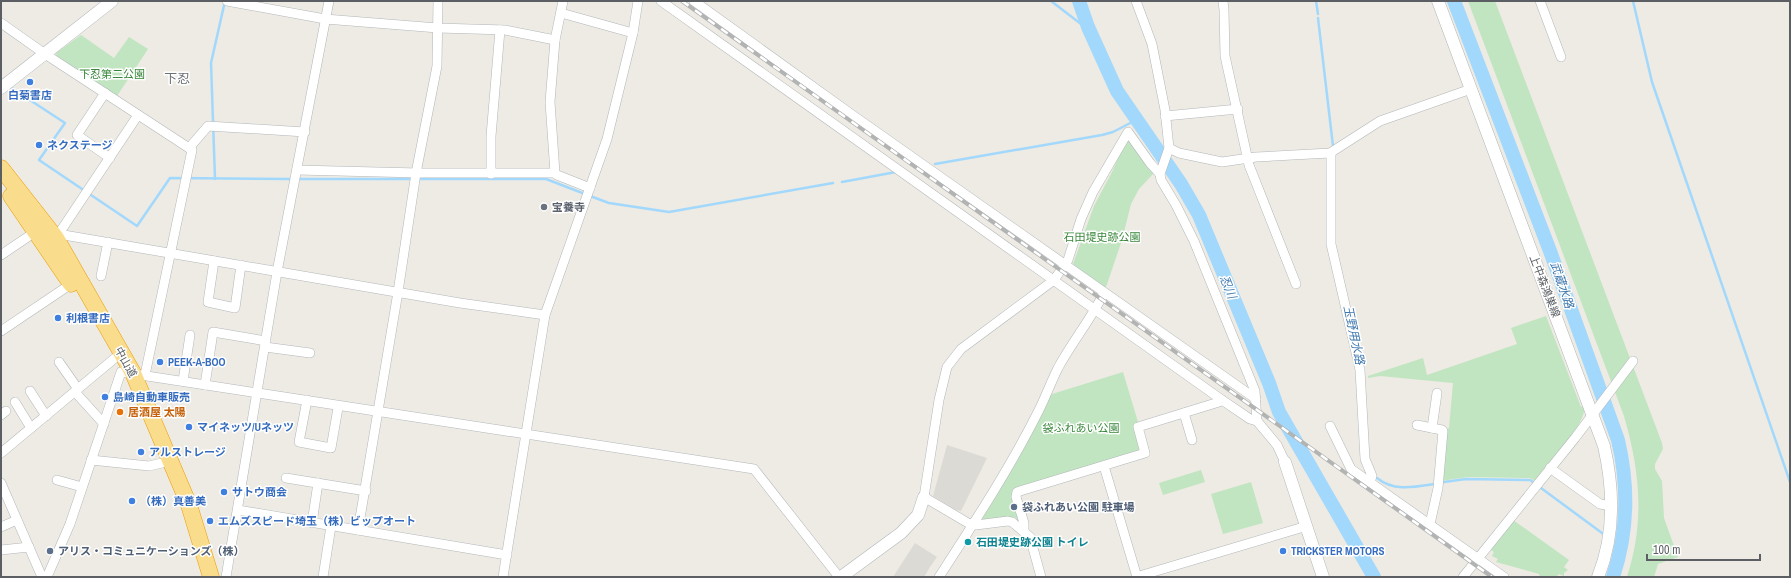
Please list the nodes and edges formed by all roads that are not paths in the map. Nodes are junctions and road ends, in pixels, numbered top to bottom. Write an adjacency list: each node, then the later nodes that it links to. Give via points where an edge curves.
1 (112, 1): 20 (main road)
2 (227, 1): 14 (street)
3 (329, 1): 14 (street)
4 (438, 1): 16 (street)
5 (563, 1): 13 (street)
6 (638, 1): 18 (street)
7 (661, 1): 52 (street)
8 (694, 1): 49 (street)
9 (1136, 1): 27 (street, via 1152,44)
10 (1222, 1): 25 (street, via 1224,48)
11 (1438, 1): 23 (main road, 上中森鴻巣線)
12 (1540, 1): 21 (street)
13 (561, 13): 18 (street); 19 (street)
14 (325, 19): 16 (street); 28 (street)
15 (1, 23): 20 (street)
16 (438, 28): 17 (street); 36 (street, via 437,66)
17 (500, 30): 19 (street); 39 (street, via 490,136)
18 (633, 33): 41 (street, via 607,139)
19 (555, 40): 37 (street, via 550,102)
20 (45, 54): 22 (main road); 24 (street)
21 (1561, 57)
22 (1, 88)
23 (1471, 89): 31 (street, via 1380,121); 77 (main road, 上中森鴻巣線)
24 (105, 93): 26 (street); 32 (street, via 77,135)
25 (1238, 109): 27 (street); 33 (street)
26 (138, 115): 29 (street); 32 (street)
27 (1165, 116): 30 (street)
28 (305, 132): 29 (street, via 208,126); 35 (street)
29 (189, 148): 45 (street, via 192,150)
30 (1169, 148): 33 (street, via 1179,154 1218,162); 38 (street)
31 (1330, 153): 33 (street); 97 (street, via 1331,244 1361,381 1365,459 1372,476)
32 (110, 158): 43 (street)
33 (1247, 159): 54 (street)
34 (1, 168): 43 (highway, 中山道)
35 (297, 170): 36 (street); 50 (street)
36 (416, 173): 39 (street); 55 (street)
37 (555, 173): 39 (street); 41 (street)
38 (1161, 173): 49 (street, via 1150,163 1128,132 1081,219); 72 (street, via 1161,180 1194,241)
39 (491, 174)
40 (1, 182): 42 (highway, 中山道)
41 (590, 188): 58 (street)
42 (35, 232): 46 (street); 53 (highway, 中山道)
43 (57, 236): 44 (street); 65 (highway, 中山道)
44 (108, 242): 45 (street); 51 (street)
45 (170, 253): 47 (street); 65 (street)
46 (1, 255)
47 (214, 261): 48 (street); 48 (street, via 208,302 235,308)
48 (241, 265): 50 (street)
49 (1065, 265): 52 (street); 56 (street)
50 (277, 272): 55 (street); 61 (street)
51 (101, 276)
52 (1054, 280): 57 (street); 102 (street, via 961,349 947,367 939,400)
53 (71, 284): 59 (street); 65 (highway, 中山道)
54 (1296, 284)
55 (398, 292): 58 (street); 78 (street)
56 (1104, 293): 57 (street); 72 (street)
57 (1095, 310): 73 (street); 107 (street, via 1058,368 1039,410)
58 (545, 315): 87 (street)
59 (1, 331)
60 (190, 335): 66 (street)
61 (265, 344): 62 (street); 67 (street, via 213,332); 71 (street)
62 (310, 353)
63 (1633, 361): 77 (street)
64 (59, 362): 68 (street)
65 (130, 371): 66 (street); 68 (street); 71 (street); 82 (street); 92 (highway, 中山道); 121 (highway, 中山道, via 189,505)
66 (183, 381): 67 (street)
67 (206, 384): 71 (street)
68 (76, 390): 80 (street); 82 (street)
69 (30, 391): 80 (street)
70 (1437, 393): 86 (street)
71 (257, 394): 75 (street); 104 (street)
72 (1256, 399): 81 (street)
73 (1222, 400): 79 (street); 81 (street)
74 (15, 402): 85 (street)
75 (306, 402): 76 (street); 76 (street, via 300,442 331,448); 78 (street)
76 (338, 408): 78 (street)
77 (1595, 409): 94 (street); 103 (main road, 上中森鴻巣線, via 1606,457)
78 (379, 413): 87 (street); 101 (street)
79 (1184, 413): 88 (street); 93 (street, via 1138,427 1145,453)
80 (46, 416): 85 (street)
81 (1257, 421): 91 (street, via 1277,445)
82 (104, 424): 90 (street)
83 (1417, 425): 86 (street)
84 (1330, 426): 97 (street, via 1351,469)
85 (31, 428): 89 (street)
86 (1432, 428): 108 (street, via 1443,431 1438,488)
87 (526, 434): 116 (street); 125 (street, via 754,469)
88 (1192, 440)
89 (1, 453)
90 (92, 460): 92 (street, via 149,466); 100 (street)
91 (1285, 462): 111 (main road)
92 (162, 463): 120 (highway, 中山道)
93 (1104, 466): 113 (street, via 1017,492); 128 (street)
94 (1550, 468): 103 (street, via 1600,504); 117 (street)
95 (286, 478): 99 (street)
96 (57, 480): 100 (street)
97 (1370, 482): 108 (street)
98 (1, 483): 105 (street)
99 (318, 483): 101 (street); 106 (street)
100 (82, 487): 119 (street, via 70,524)
101 (366, 491): 112 (street)
102 (924, 497): 107 (street); 125 (main road, via 918,515 901,533)
103 (1612, 506): 132 (main road, 上中森鴻巣線, via 1608,541)
104 (238, 510): 106 (street); 122 (street)
105 (17, 520): 109 (street); 114 (street)
106 (312, 523): 110 (street)
107 (973, 524): 113 (street, via 1008,521); 126 (street)
108 (1430, 524): 117 (street)
109 (1, 526)
110 (331, 526): 112 (street); 123 (street)
111 (1307, 526): 128 (street); 129 (main road)
112 (358, 530): 116 (street)
113 (1024, 532): 127 (street, via 1030,537)
114 (29, 547): 115 (street); 118 (street)
115 (1, 550)
116 (507, 555): 124 (street)
117 (1478, 558): 130 (street); 131 (street)
118 (42, 577)
119 (47, 577)
120 (201, 577)
121 (212, 577)
122 (226, 577)
123 (323, 577)
124 (503, 577)
125 (840, 577)
126 (939, 577)
127 (1041, 577)
128 (1137, 577)
129 (1323, 577)
130 (1463, 577)
131 (1504, 577)
132 (1598, 577)

